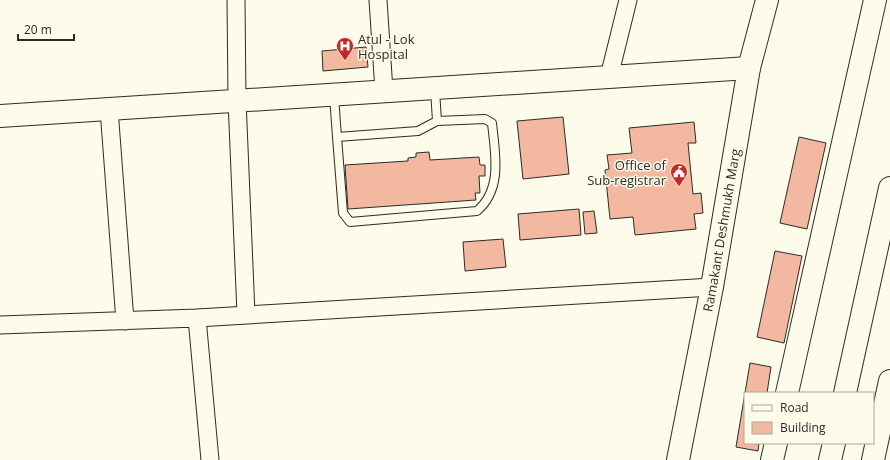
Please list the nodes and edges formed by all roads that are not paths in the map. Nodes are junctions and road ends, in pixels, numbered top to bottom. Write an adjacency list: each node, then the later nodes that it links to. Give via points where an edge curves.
1 (236, 0): 11 (street)
2 (378, 0): 9 (street)
3 (628, 0): 7 (street)
4 (767, 0): 6 (main road, Ramakant Deshmukh Marg)
5 (875, 0): 23 (main road)
6 (749, 68): 7 (main road); 17 (main road, Ramakant Deshmukh Marg)
7 (609, 77): 8 (main road)
8 (435, 88): 9 (main road); 14 (lane)
9 (384, 91): 10 (main road)
10 (334, 94): 11 (main road); 15 (lane)
11 (237, 100): 12 (main road); 18 (street)
12 (109, 109): 13 (main road); 21 (street)
13 (0, 116)
14 (437, 121): 15 (lane, via 418,131); 15 (lane, via 485,119 492,123 496,167 492,192 484,206 477,211 350,222 342,213)
15 (337, 137)
16 (890, 188): 24 (main road)
17 (712, 287): 18 (street); 28 (main road, Ramakant Deshmukh Marg)
18 (246, 314): 19 (street)
19 (197, 318): 21 (street); 27 (street)
20 (0, 320): 21 (street)
21 (125, 321)
22 (890, 381): 31 (main road)
23 (787, 392)
24 (845, 392)
25 (776, 444): 29 (main road)
26 (834, 444): 30 (main road)
27 (210, 460)
28 (678, 460)
29 (772, 460)
30 (830, 460)
31 (872, 460)

